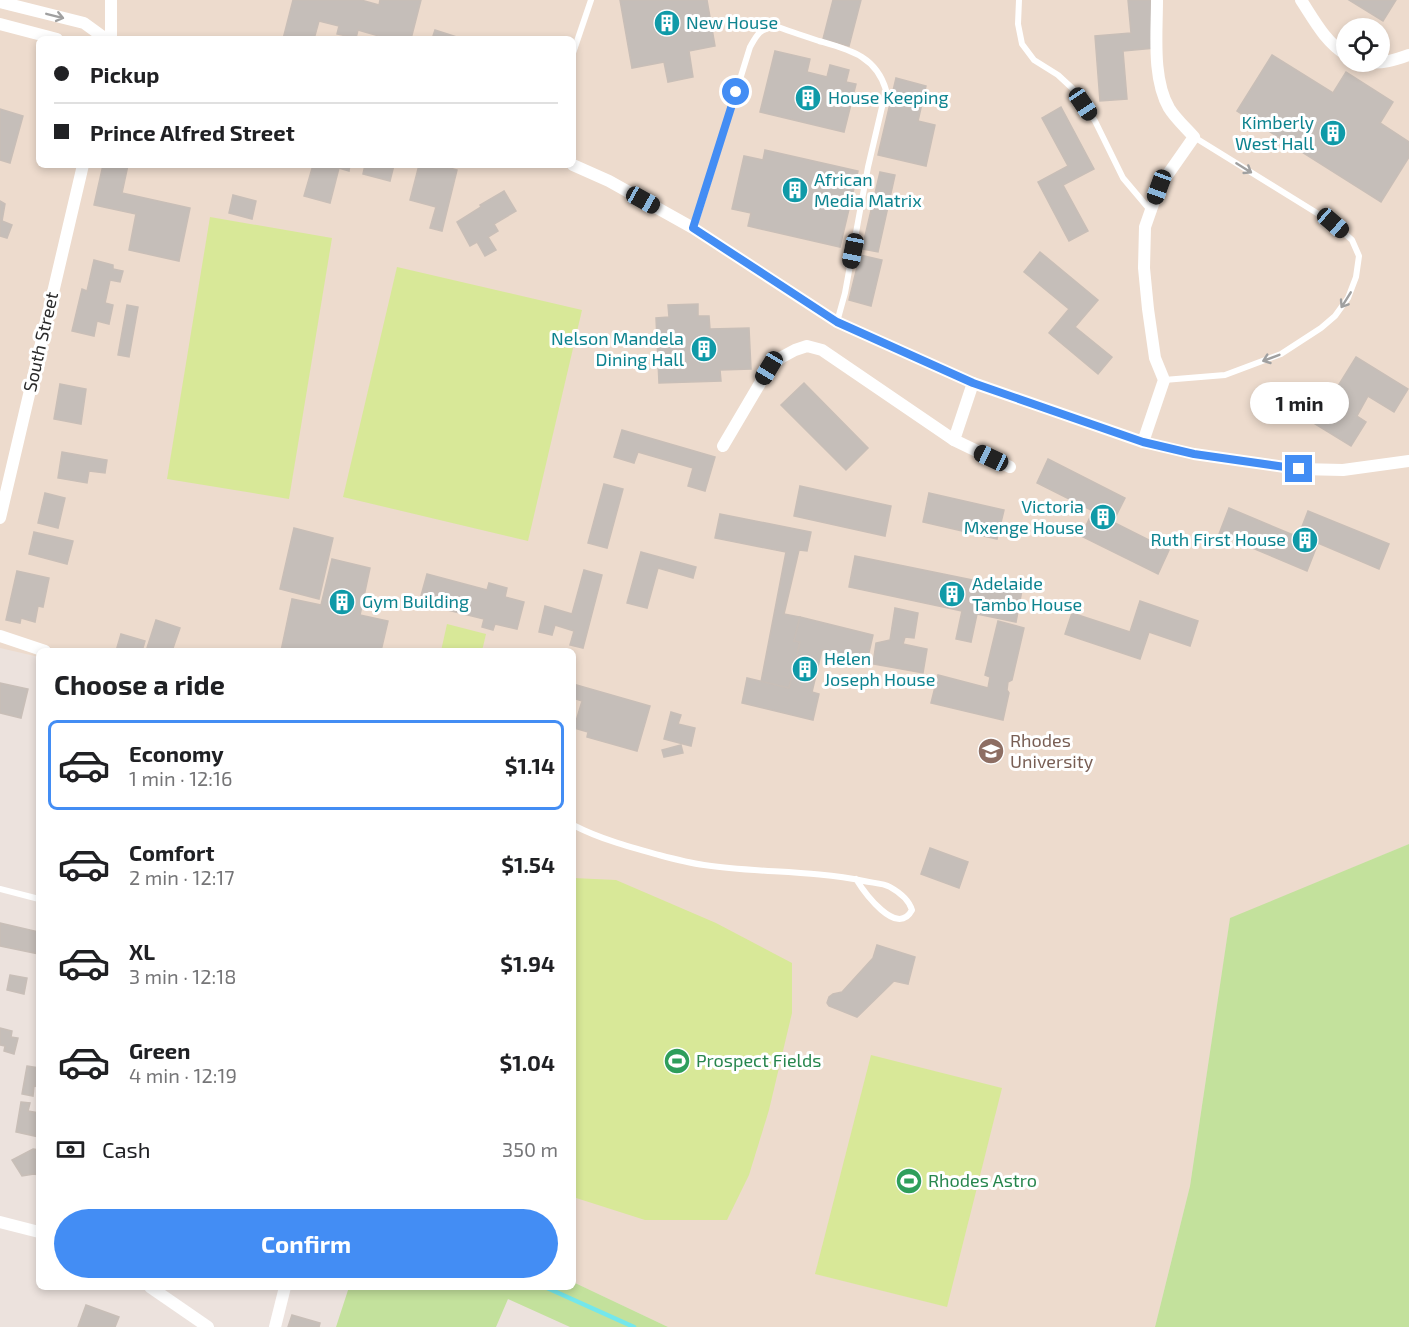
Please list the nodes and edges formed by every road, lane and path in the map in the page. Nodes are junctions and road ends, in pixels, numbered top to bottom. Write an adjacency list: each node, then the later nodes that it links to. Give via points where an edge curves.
1 (111, 0): 10 (street)
2 (591, 0): 11 (lane)
3 (1019, 0): 18 (lane, via 1022,44 1034,60 1072,88 1095,121 1123,178)
4 (1157, 0): 15 (street, via 1159,83 1169,108)
5 (1301, 0): 12 (street, via 1325,37)
6 (0, 2): 9 (street, one-way to 9, via 84,23)
7 (0, 24): 8 (street)
8 (46, 36)
9 (102, 36)
10 (111, 36)
11 (576, 44)
12 (1336, 47)
13 (1409, 55): 14 (street)
14 (1390, 61)
15 (1194, 137): 18 (street, via 1159,187); 21 (lane, one-way to 21, via 1333,223 1352,240 1359,256 1348,298 1335,316 1281,354 1225,375)
16 (576, 166): 19 (street)
17 (82, 168): 28 (street, South Street)
18 (1151, 210): 21 (street, via 1144,227 1144,268 1155,358)
19 (693, 228): 20 (street); 20 (lane, via 757,33 775,26 864,58 882,78 886,90)
20 (837, 322): 22 (street)
21 (1164, 380): 24 (street)
22 (973, 383): 23 (street); 24 (street)
23 (954, 440): 25 (street, via 822,350 807,345 769,368); 27 (street)
24 (1143, 442): 26 (street, via 1194,454 1299,469 1342,470)
25 (723, 446)
26 (1409, 461)
27 (1010, 467)
28 (0, 518)
29 (0, 636): 30 (street)
30 (36, 648)
31 (576, 826): 32 (lane, via 636,849 702,865)
32 (856, 879): 32 (lane, via 889,886 903,896 912,910 906,917 891,916 871,900)
33 (0, 889): 34 (lane)
34 (36, 898)
35 (0, 1222): 36 (street)
36 (36, 1231)
37 (154, 1290): 39 (street)
38 (284, 1290): 40 (street)
39 (208, 1327)
40 (275, 1327)

